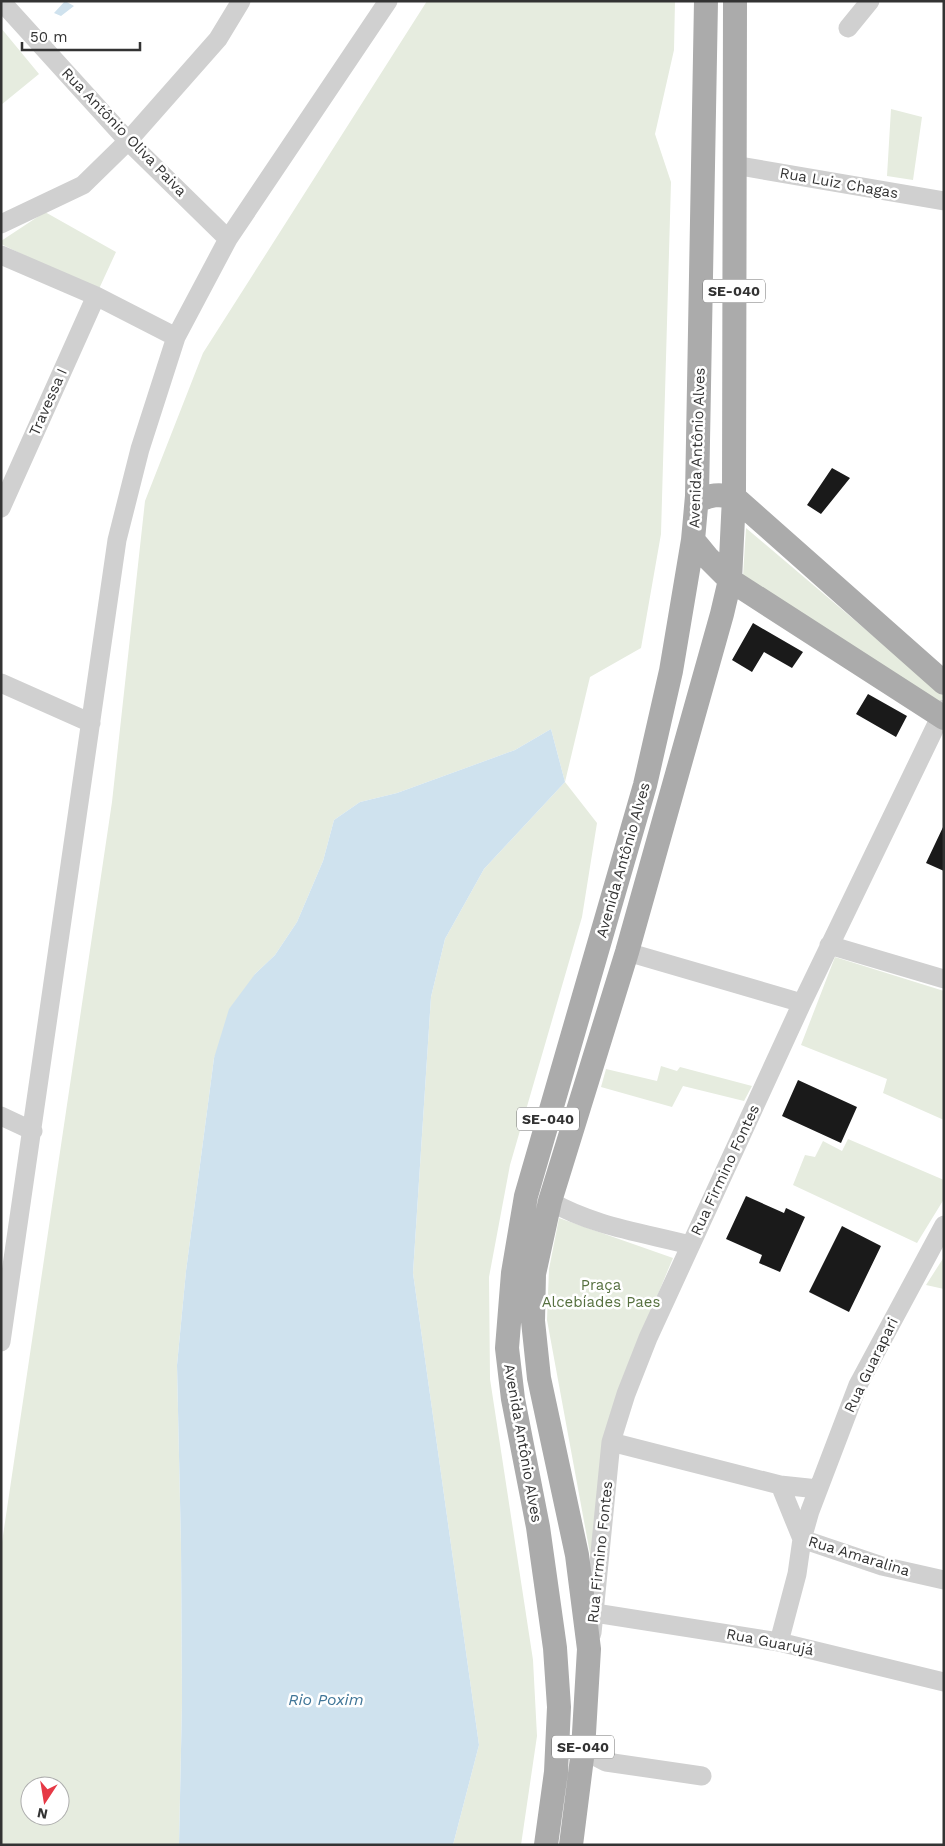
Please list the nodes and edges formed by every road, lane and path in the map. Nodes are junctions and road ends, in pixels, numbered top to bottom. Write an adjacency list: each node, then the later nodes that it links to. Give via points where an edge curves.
1 (2, 1): 8 (street, Rua Antônio Oliva Paiva)
2 (241, 1): 8 (street, via 218,39)
3 (388, 1): 12 (street)
4 (706, 1): 17 (main road, Avenida Antônio Alves / SE-040)
5 (735, 1): 9 (main road, Avenida Antônio Alves / SE-040)
6 (870, 1): 7 (street)
7 (848, 28)
8 (128, 141): 11 (street, via 83,185); 12 (street, Rua Antônio Oliva Paiva)
9 (734, 164): 10 (street, Rua Luiz Chagas); 16 (main road, Avenida Antônio Alves / SE-040)
10 (944, 201)
11 (1, 224)
12 (228, 239): 15 (street)
13 (1, 255): 14 (street)
14 (96, 296): 15 (street); 18 (street, Travessa I)
15 (176, 337): 24 (street, via 140,449 117,540)
16 (734, 497): 17 (main road, via 712,495); 20 (main road, Avenida Antônio Alves / SE-040); 22 (main road)
17 (697, 502): 19 (main road, Avenida Antônio Alves / SE-040)
18 (1, 508)
19 (693, 540): 20 (main road); 46 (main road, Avenida Antônio Alves / SE-040, via 671,671 645,785 526,1196 513,1273 507,1348 556,1648 559,1707 556,1772)
20 (730, 580): 23 (main road); 26 (main road, Avenida Antônio Alves / SE-040)
21 (1, 683): 24 (street)
22 (944, 683)
23 (943, 715): 25 (street, Rua Firmino Fontes)
24 (91, 724): 30 (street)
25 (829, 946): 27 (street); 28 (street, Rua Firmino Fontes)
26 (627, 952): 28 (street); 31 (main road, Avenida Antônio Alves / SE-040)
27 (944, 979)
28 (802, 1003): 33 (street, Rua Firmino Fontes)
29 (1, 1116): 30 (street)
30 (33, 1131): 34 (street)
31 (550, 1201): 33 (street, via 586,1218); 42 (main road, Avenida Antônio Alves / SE-040, via 534,1274 533,1321 538,1378 577,1555)
32 (944, 1225): 37 (street, Rua Guarapari, via 858,1385)
33 (690, 1245): 35 (street, Rua Firmino Fontes, via 648,1338)
34 (1, 1342)
35 (612, 1442): 36 (street); 40 (street, Rua Firmino Fontes)
36 (780, 1486): 37 (street); 38 (street, Rua Amaralina)
37 (818, 1489): 38 (street, Rua Guarapari)
38 (802, 1540): 39 (street, Rua Amaralina, via 882,1566); 41 (street, Rua Guarapari)
39 (944, 1580)
40 (595, 1613): 41 (street, Rua Guarujá); 42 (street, Rua Firmino Fontes)
41 (779, 1642): 43 (street, Rua Guarujá)
42 (589, 1649): 44 (main road, SE-040)
43 (944, 1682)
44 (583, 1750): 45 (street, via 606,1762); 47 (main road, SE-040)
45 (702, 1776)
46 (546, 1845)
47 (571, 1845)

